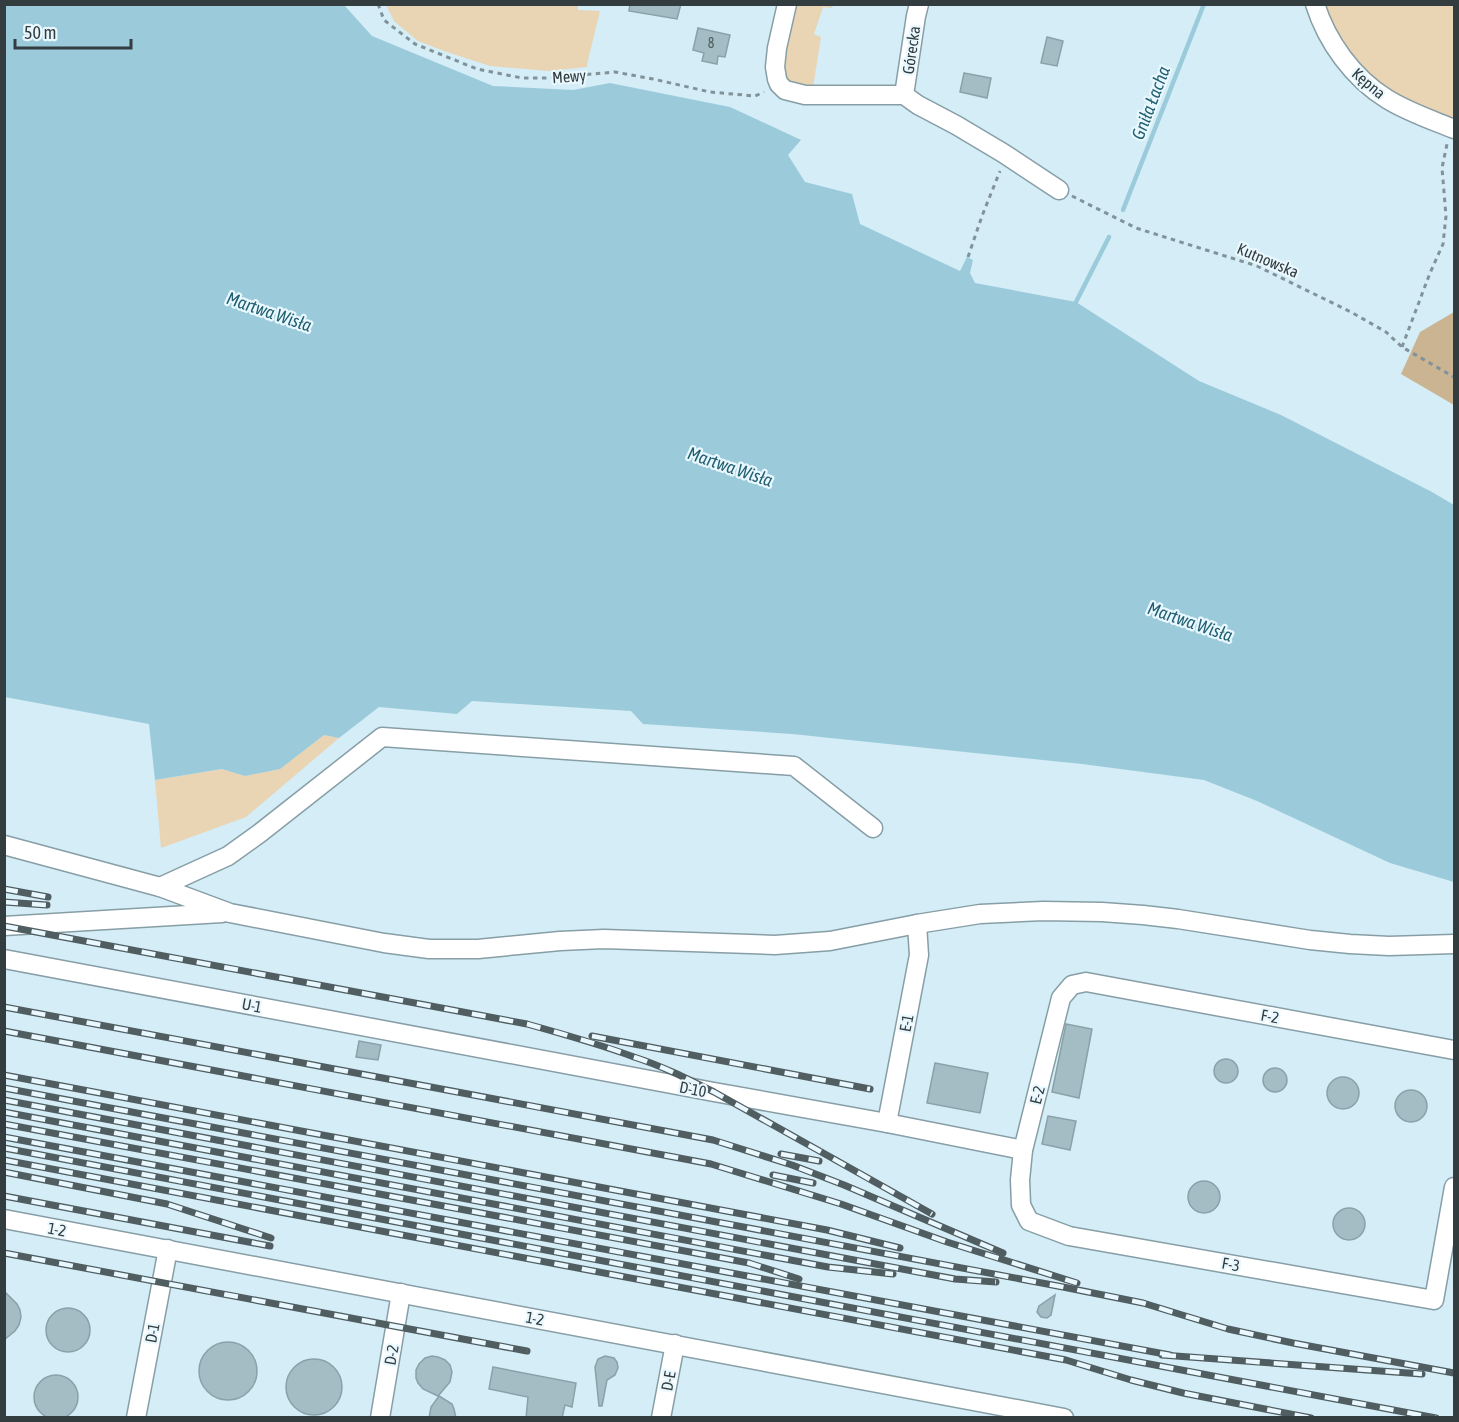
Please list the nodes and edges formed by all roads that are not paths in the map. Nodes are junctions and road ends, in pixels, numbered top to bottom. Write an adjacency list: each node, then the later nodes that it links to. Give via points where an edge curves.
1 (787, 4): 4 (street, via 775,60 775,72 785,90 806,94)
2 (919, 4): 4 (street, Górecka)
3 (1315, 4): 5 (street, Kępna, via 1338,52 1368,85 1386,99)
4 (904, 95): 6 (street)
5 (1453, 128)
6 (1059, 190)
7 (873, 828): 9 (street, via 794,766 382,737 228,856)
8 (4, 845): 9 (street)
9 (160, 887): 10 (street)
10 (230, 913): 11 (street, via 429,949 604,939 775,945 830,941); 12 (street)
11 (917, 924): 13 (street, via 980,914 1102,912 1350,944); 18 (street, E-1, via 919,955)
12 (4, 926)
13 (1455, 944)
14 (4, 958): 17 (street, U-1)
15 (1086, 982): 16 (street, F-2); 19 (street, E-2, via 1072,986 1061,998)
16 (1455, 1050)
17 (500, 1052): 18 (street, D-10)
18 (887, 1123): 19 (street, D-10)
19 (1023, 1150): 22 (street, E-2, via 1021,1205)
20 (1455, 1187): 22 (street, F-3, via 1434,1300 1069,1236)
21 (4, 1219): 23 (street, 1-2)
22 (1029, 1221)
23 (168, 1249): 24 (street, 1-2); 26 (street, D-1)
24 (401, 1293): 25 (street, 1-2); 27 (street, D-2)
25 (675, 1344): 28 (street, D-E); 29 (street, 1-2)
26 (136, 1418)
27 (380, 1418)
28 (661, 1418)
29 (1064, 1418)

